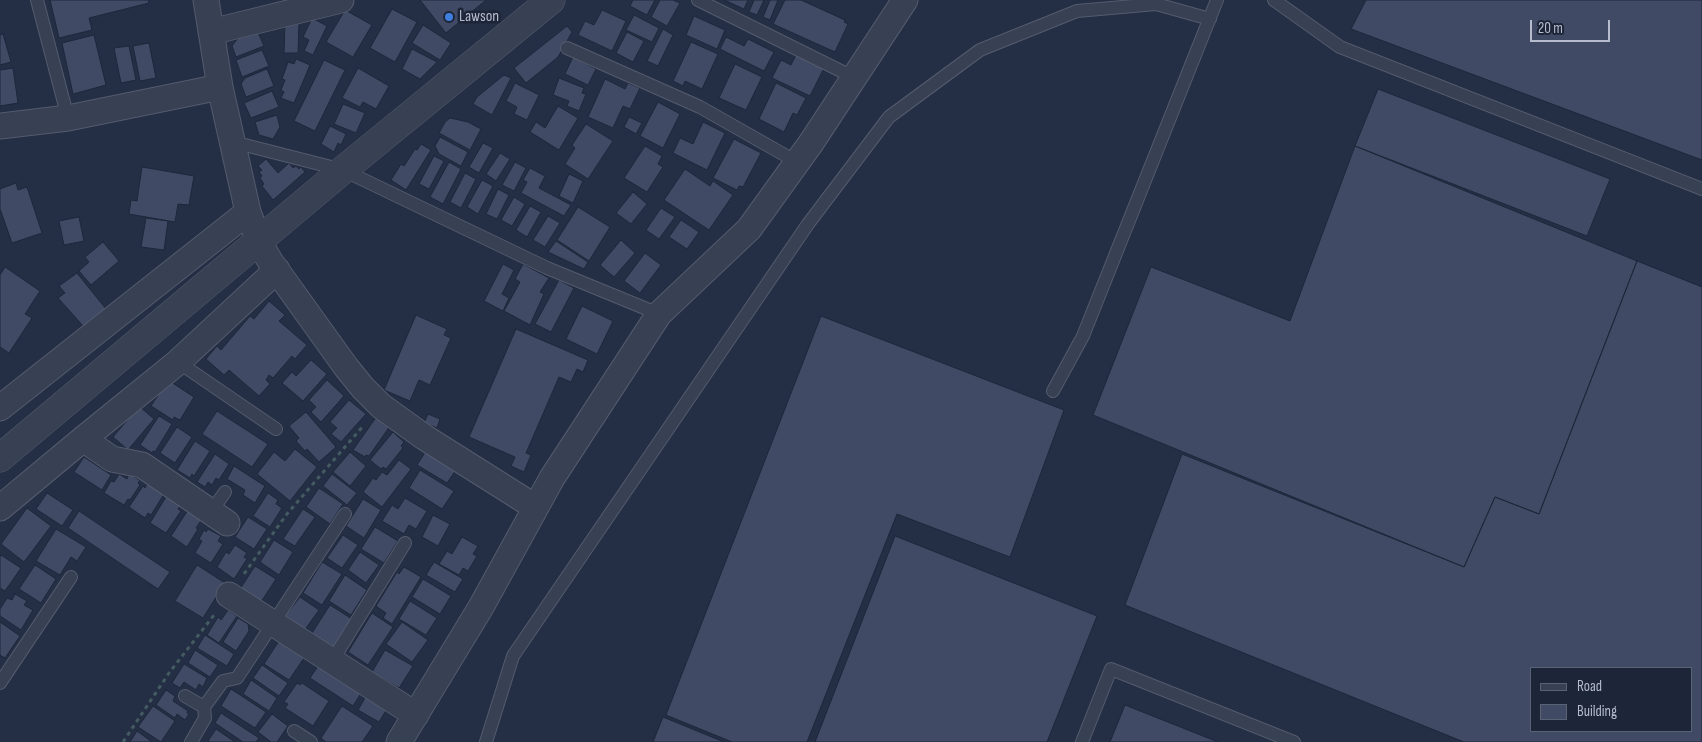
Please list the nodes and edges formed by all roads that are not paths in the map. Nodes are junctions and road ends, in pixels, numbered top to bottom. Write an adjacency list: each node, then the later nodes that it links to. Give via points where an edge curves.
1 (37, 0): 14 (lane)
2 (206, 0): 10 (street)
3 (341, 0): 10 (street)
4 (551, 0): 18 (street)
5 (698, 0): 12 (lane)
6 (905, 0): 12 (street)
7 (1217, 0): 9 (lane)
8 (1274, 0): 19 (lane, via 1340,47)
9 (1210, 19): 25 (lane, via 1083,336); 48 (lane, via 1156,4 1077,11 980,50 889,116 808,224 513,656)
10 (212, 32): 13 (street)
11 (567, 48): 17 (lane, via 700,107)
12 (855, 78): 17 (street)
13 (220, 87): 14 (street); 16 (street)
14 (68, 118): 15 (street)
15 (0, 126)
16 (233, 142): 18 (lane); 20 (street)
17 (797, 162): 23 (street, via 749,229)
18 (343, 170): 21 (street); 23 (lane, via 547,268)
19 (1702, 189)
20 (248, 212): 21 (street); 26 (street)
21 (259, 242): 22 (street); 29 (street)
22 (277, 270): 24 (street); 31 (street, via 346,367 381,406)
23 (659, 314): 31 (street)
24 (178, 362): 27 (lane); 28 (street)
25 (1052, 391)
26 (0, 408)
27 (276, 429)
28 (82, 439): 32 (street); 34 (street, via 112,459 142,465)
29 (0, 458)
30 (225, 492): 34 (lane)
31 (535, 507): 43 (street)
32 (0, 508)
33 (346, 514): 38 (lane)
34 (219, 517)
35 (405, 543): 39 (lane)
36 (71, 577): 40 (lane)
37 (230, 595): 38 (street)
38 (273, 623): 39 (street); 42 (lane, via 237,678 223,681)
39 (332, 661): 43 (street)
40 (0, 683)
41 (184, 696): 42 (lane)
42 (204, 707): 45 (lane, via 205,718)
43 (416, 715): 47 (street)
44 (294, 731): 46 (lane)
45 (191, 742)
46 (311, 742)
47 (400, 742)
48 (486, 742)
49 (1082, 742): 50 (lane, via 1111,668)
50 (1294, 742)

